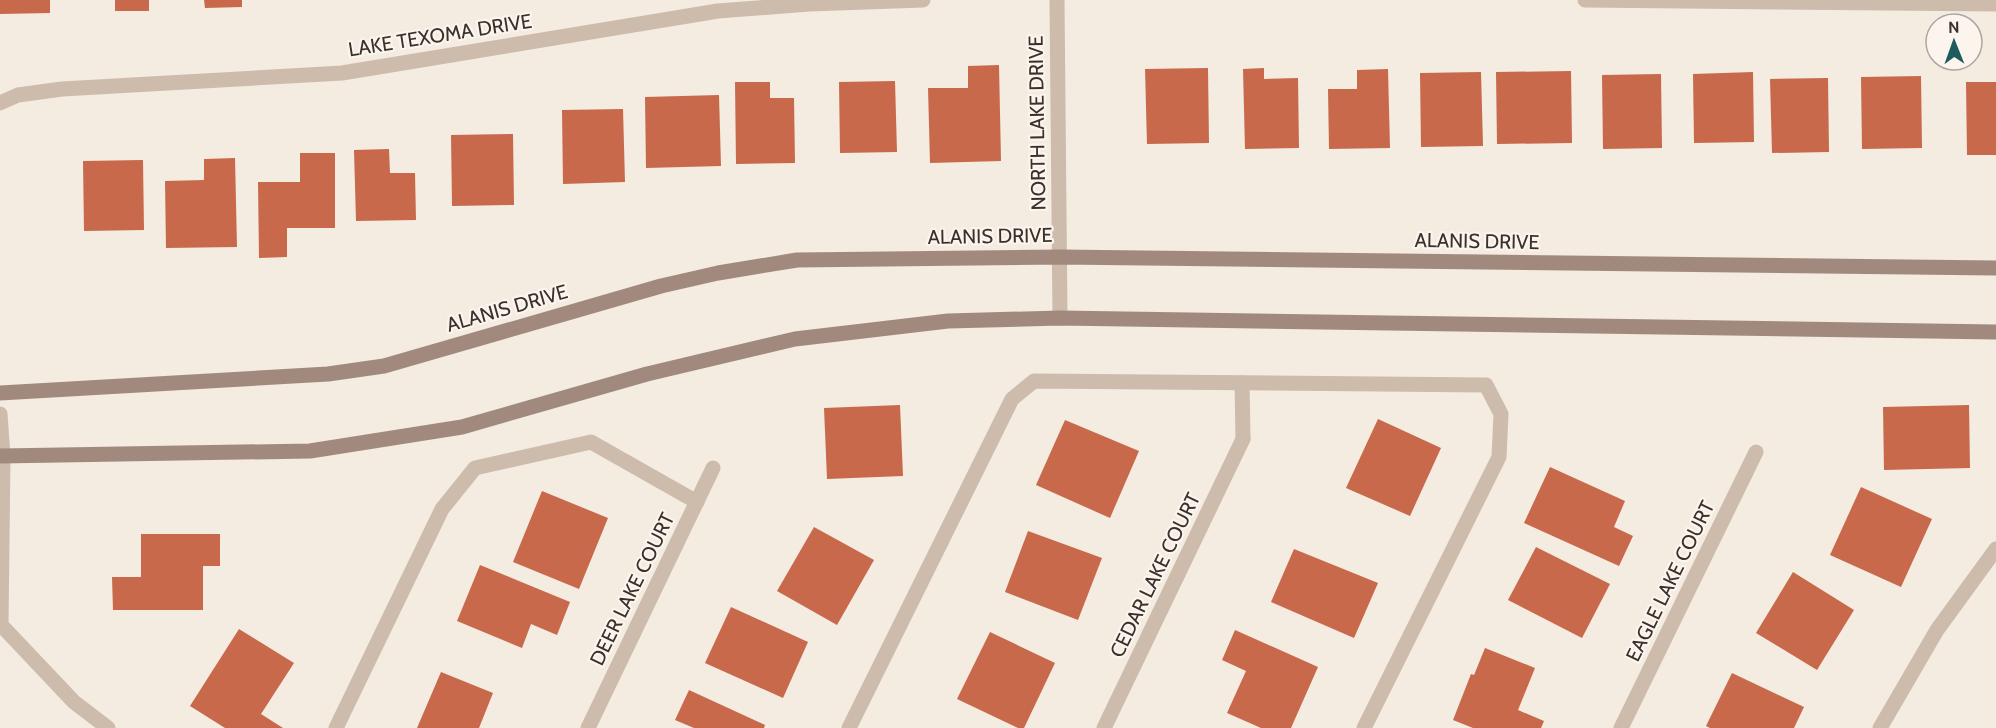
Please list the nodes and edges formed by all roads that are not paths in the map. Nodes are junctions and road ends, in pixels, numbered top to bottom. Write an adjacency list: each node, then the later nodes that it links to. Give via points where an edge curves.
1 (923, 0): 5 (street, LAKE TEXOMA DRIVE, via 717,11 342,72 62,89 18,95)
2 (1057, 0): 6 (street, NORTH LAKE DRIVE)
3 (1585, 0): 4 (street)
4 (1996, 4)
5 (0, 103)
6 (1060, 257): 7 (main road, ALANIS DRIVE); 8 (street, NORTH LAKE DRIVE); 11 (main road, ALANIS DRIVE, via 797,260 661,286 384,366 328,374)
7 (1996, 268)
8 (1060, 318): 9 (main road); 14 (main road, via 948,321 795,339 647,374 462,427 310,451)
9 (1996, 332)
10 (1242, 383): 21 (street, via 1034,381 1012,399); 22 (street, CEDAR LAKE COURT, via 1243,439); 23 (street, via 1486,386 1501,414 1499,457)
11 (0, 393)
12 (0, 414): 14 (street)
13 (1756, 452): 24 (street, EAGLE LAKE COURT)
14 (2, 456): 18 (street, via 0,625 74,702)
15 (713, 468): 16 (street, DEER LAKE COURT)
16 (697, 502): 19 (street, via 591,442 475,468 442,510); 20 (street, DEER LAKE COURT)
17 (1996, 549): 25 (street, via 1937,630)
18 (108, 728)
19 (336, 728)
20 (588, 728)
21 (849, 728)
22 (1104, 728)
23 (1364, 728)
24 (1621, 728)
25 (1880, 728)

